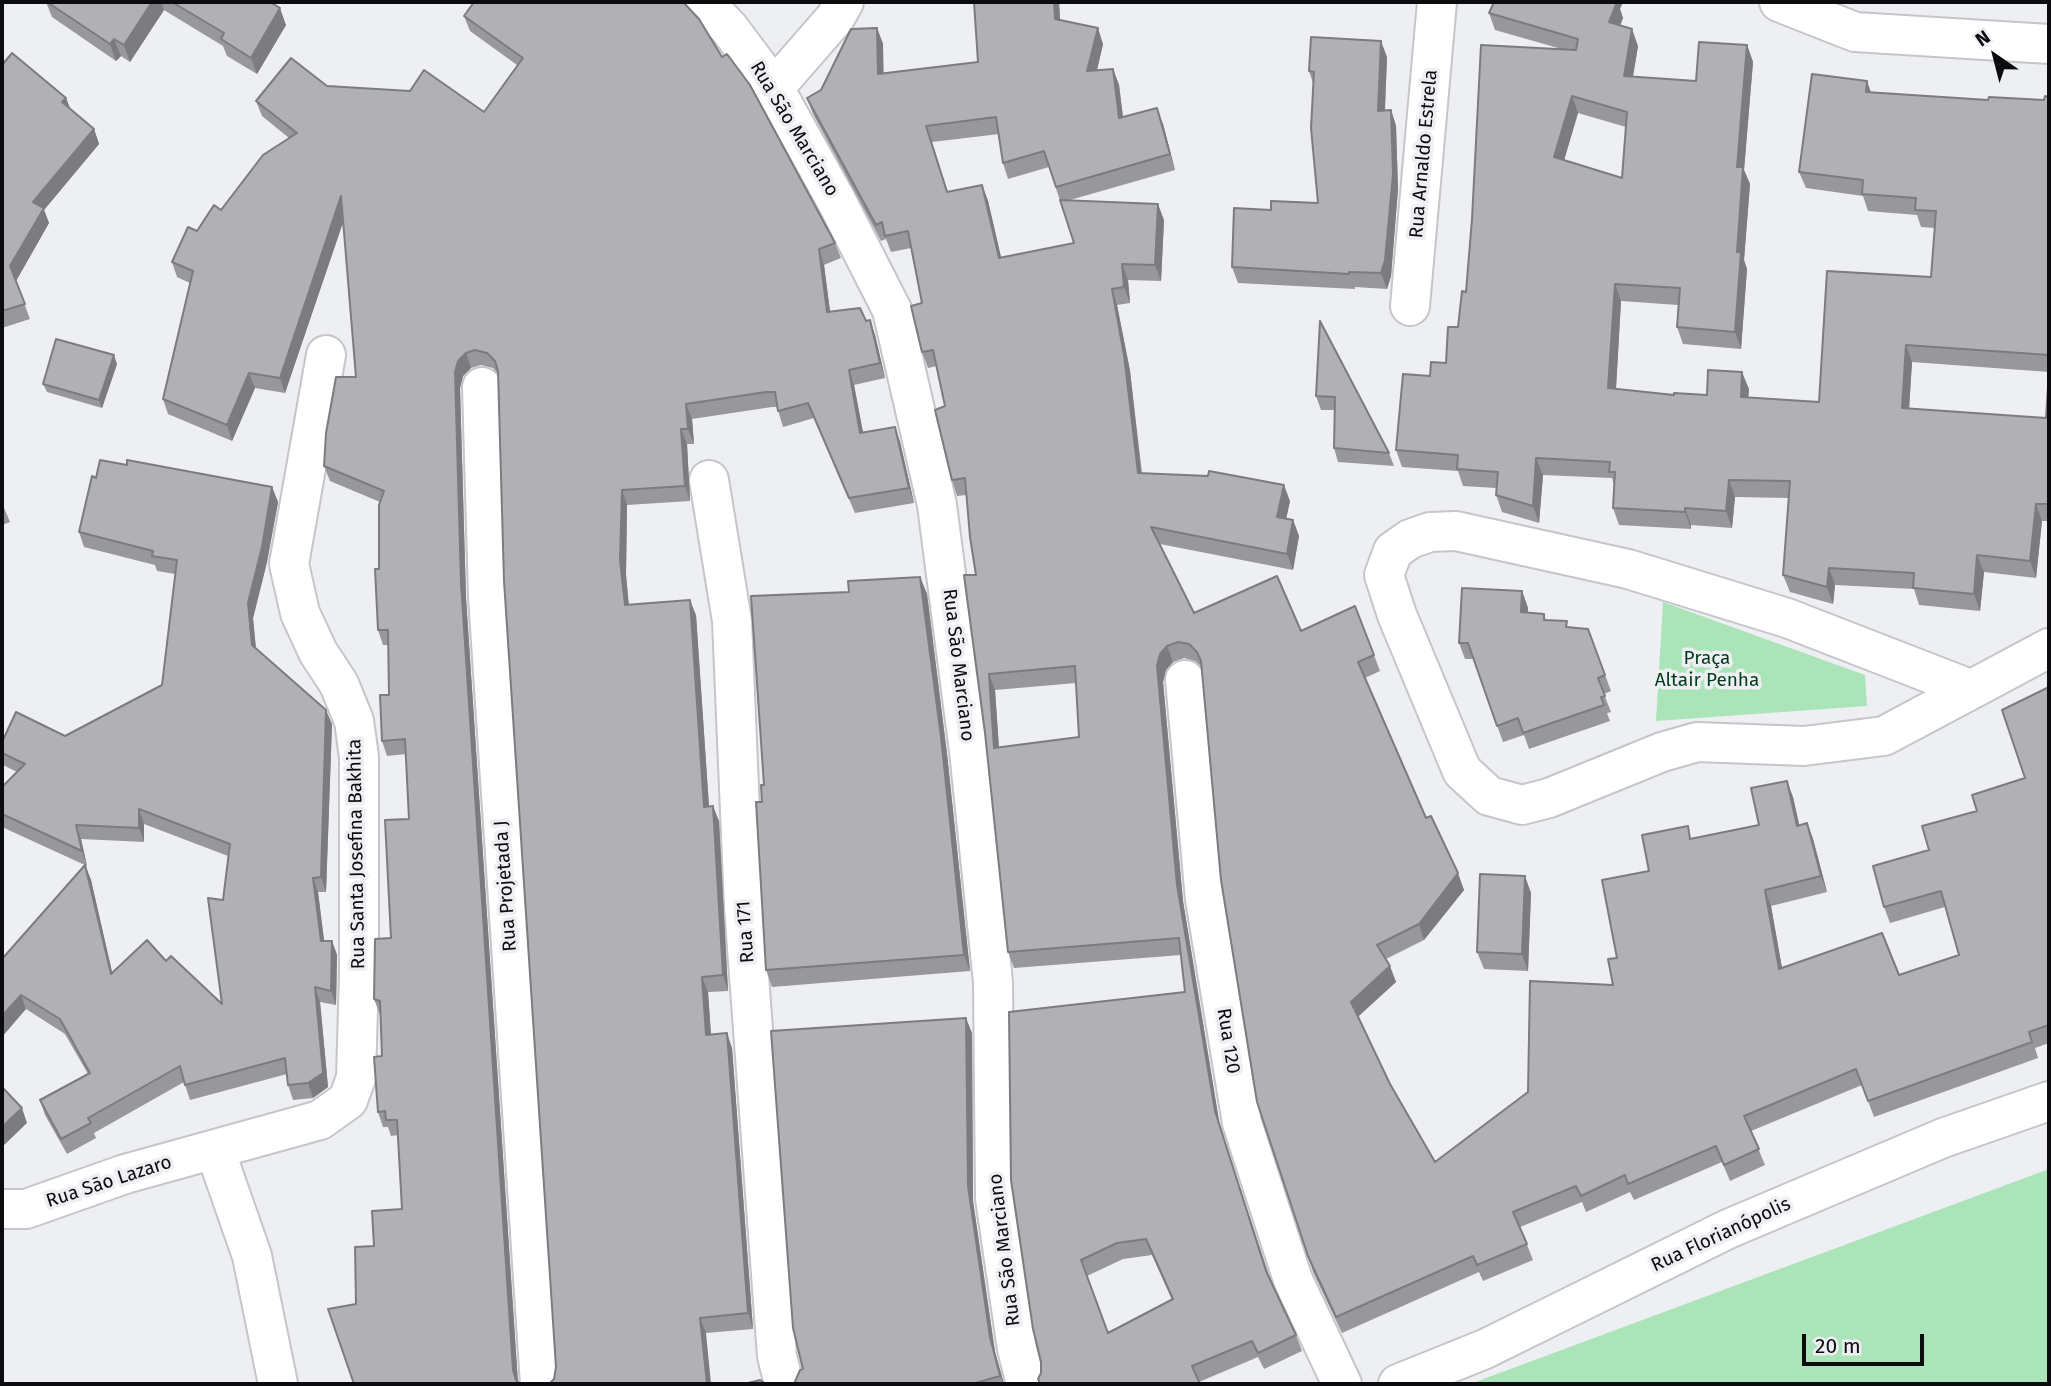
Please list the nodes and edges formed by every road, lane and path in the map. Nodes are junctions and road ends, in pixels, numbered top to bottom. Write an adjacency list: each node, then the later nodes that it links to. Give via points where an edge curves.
1 (704, 2): 6 (street, Rua São Marciano)
2 (844, 2): 6 (street)
3 (1437, 2): 7 (street, Rua Arnaldo Estrela)
4 (1779, 2): 5 (street, via 1855,32)
5 (2049, 44)
6 (774, 88): 20 (street, Rua São Marciano, via 892,310 937,505 993,982 995,1198)
7 (1410, 306)
8 (326, 355): 15 (street, Rua Santa Josefina Bakhita, via 289,564 300,613 317,652 339,684 356,733 356,1078 348,1100 320,1120)
9 (482, 387): 18 (street, Rua Projetada J, via 489,611)
10 (709, 480): 19 (street, Rua 171, via 732,621 744,907 777,1356)
11 (2049, 648): 13 (street)
12 (1185, 680): 21 (street, Rua 120, via 1205,899 1242,1123 1293,1280)
13 (1970, 689): 13 (street, via 1787,618 1628,569 1456,531 1410,539 1393,551 1384,575 1396,615 1462,771 1489,796 1522,805 1697,742 1804,746 1884,736)
14 (2049, 1101): 22 (street, Rua Florianópolis, via 1943,1138 1728,1229 1485,1349)
15 (215, 1150): 16 (street, Rua Sāo Lazaro, via 125,1174 26,1209); 17 (street, via 252,1256)
16 (2, 1209)
17 (278, 1384)
18 (540, 1384)
19 (784, 1384)
20 (1026, 1384)
21 (1342, 1384)
22 (1398, 1384)

